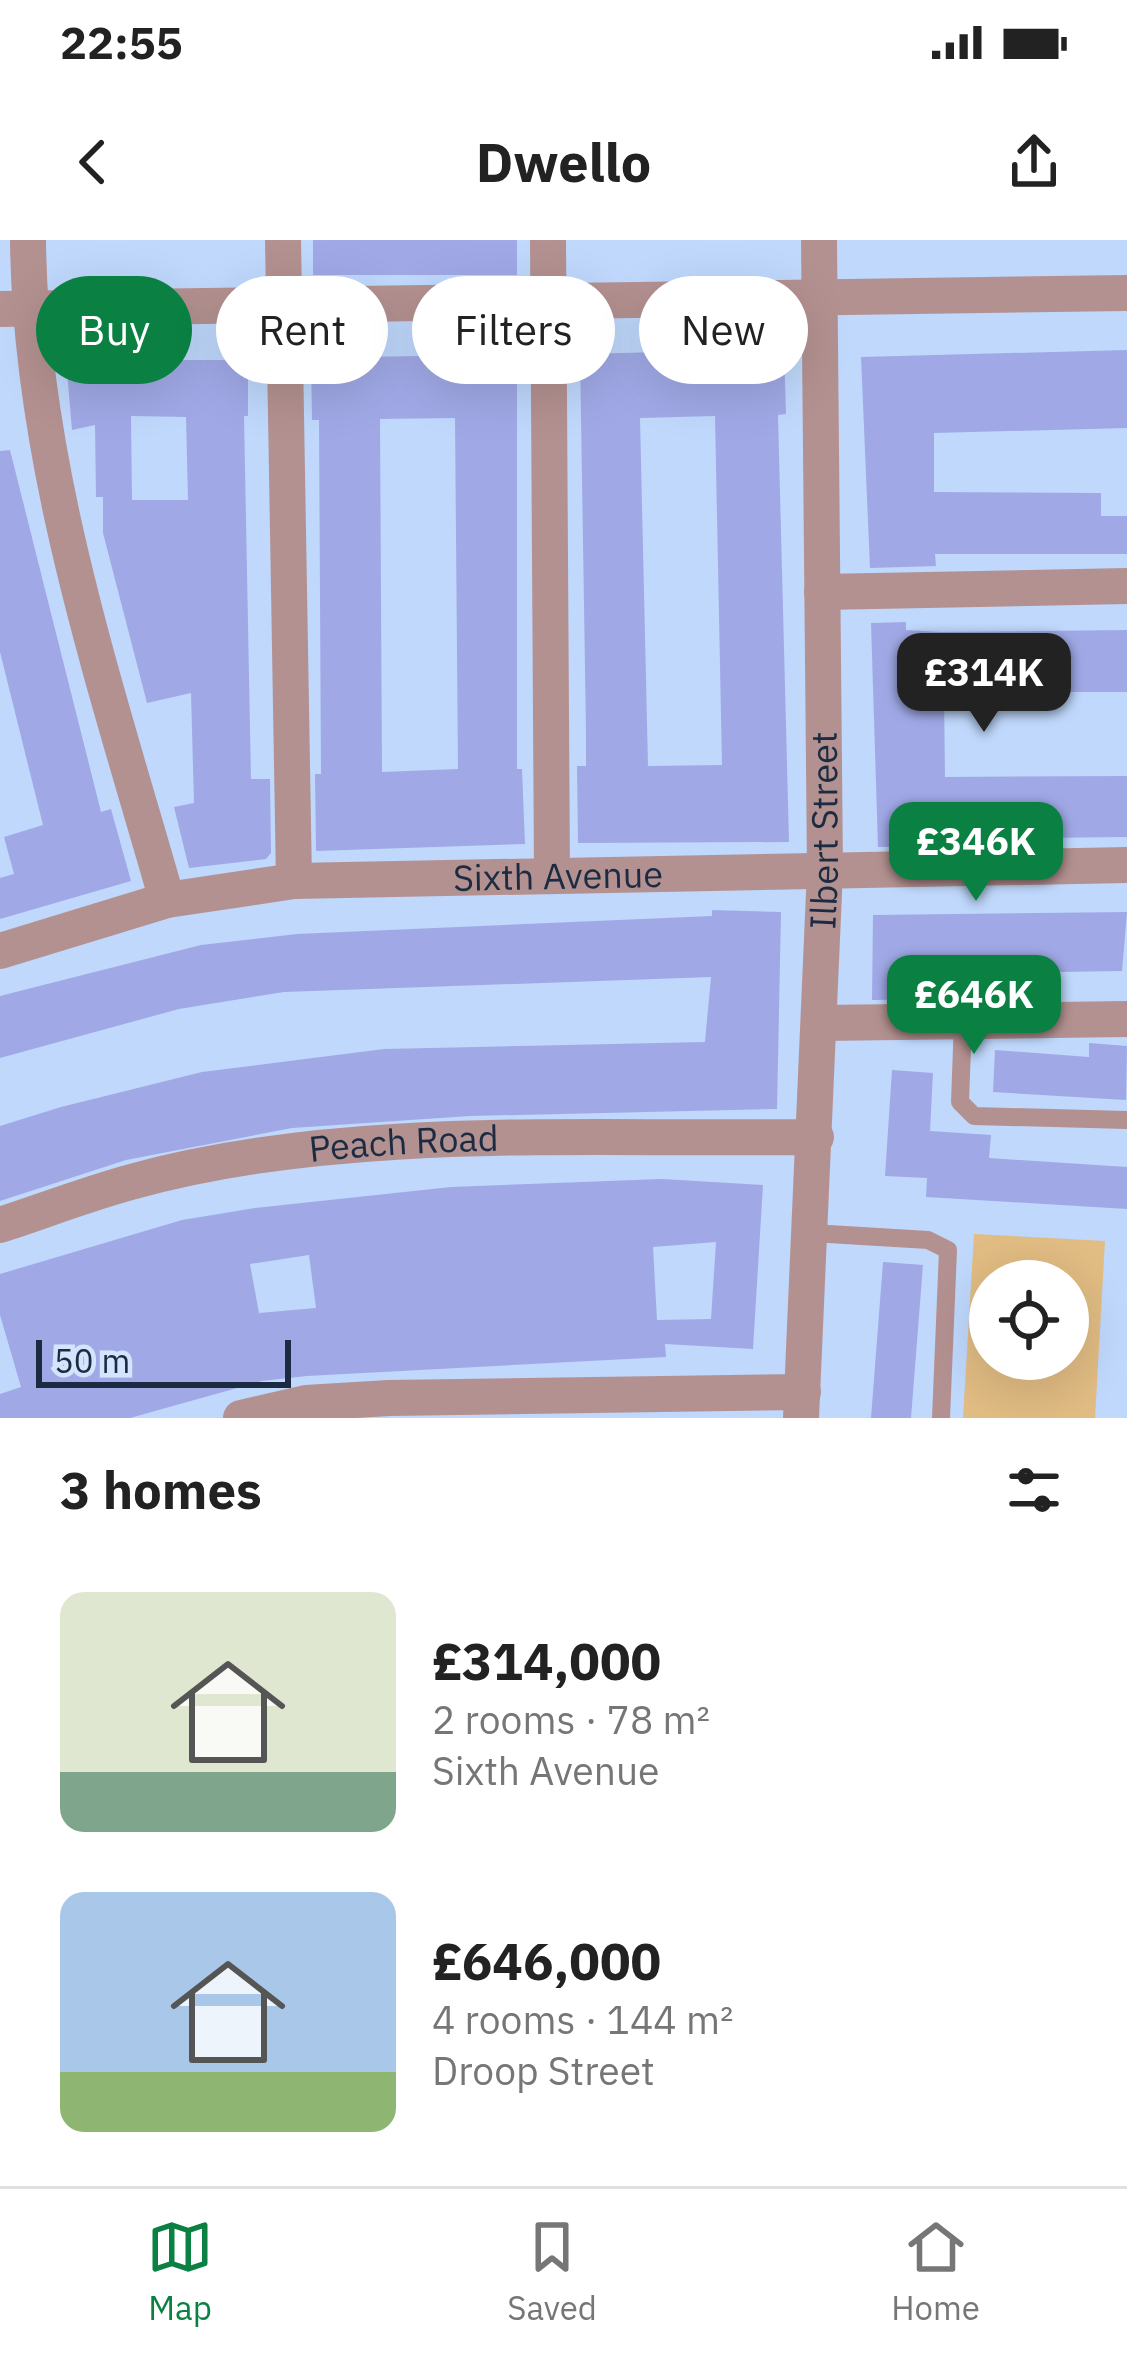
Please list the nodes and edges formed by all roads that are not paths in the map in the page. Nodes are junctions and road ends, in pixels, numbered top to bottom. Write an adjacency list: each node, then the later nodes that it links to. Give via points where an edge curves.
1 (28, 240): 11 (street)
2 (283, 240): 5 (street)
3 (548, 240): 6 (street)
4 (819, 240): 8 (street, Ilbert Street)
5 (284, 276)
6 (548, 276)
7 (1127, 293): 8 (street)
8 (819, 298): 9 (street); 15 (street, Ilbert Street)
9 (615, 301)
10 (216, 306): 11 (street)
11 (14, 309): 20 (street)
12 (285, 384): 19 (street)
13 (549, 384): 18 (street)
14 (1127, 586): 15 (street)
15 (822, 592): 17 (street, Ilbert Street)
16 (1127, 865): 17 (street, Sixth Avenue)
17 (825, 870): 18 (street, Sixth Avenue); 24 (street, Ilbert Street)
18 (552, 874): 19 (street, Sixth Avenue)
19 (294, 881): 20 (street, Sixth Avenue)
20 (167, 900): 21 (street, Sixth Avenue)
21 (0, 951)
22 (1127, 1019): 23 (street)
23 (963, 1021): 24 (street); 25 (lane, via 964,1112)
24 (821, 1023): 26 (street, Ilbert Street)
25 (1127, 1120)
26 (816, 1137): 27 (street, Peach Road, via 478,1142 252,1158 133,1181); 28 (street, Ilbert Street)
27 (0, 1226)
28 (812, 1233): 29 (street, Ilbert Street); 31 (lane, via 928,1240 948,1250)
29 (802, 1405): 30 (street, via 389,1398 306,1403)
30 (241, 1418)
31 (941, 1418)

